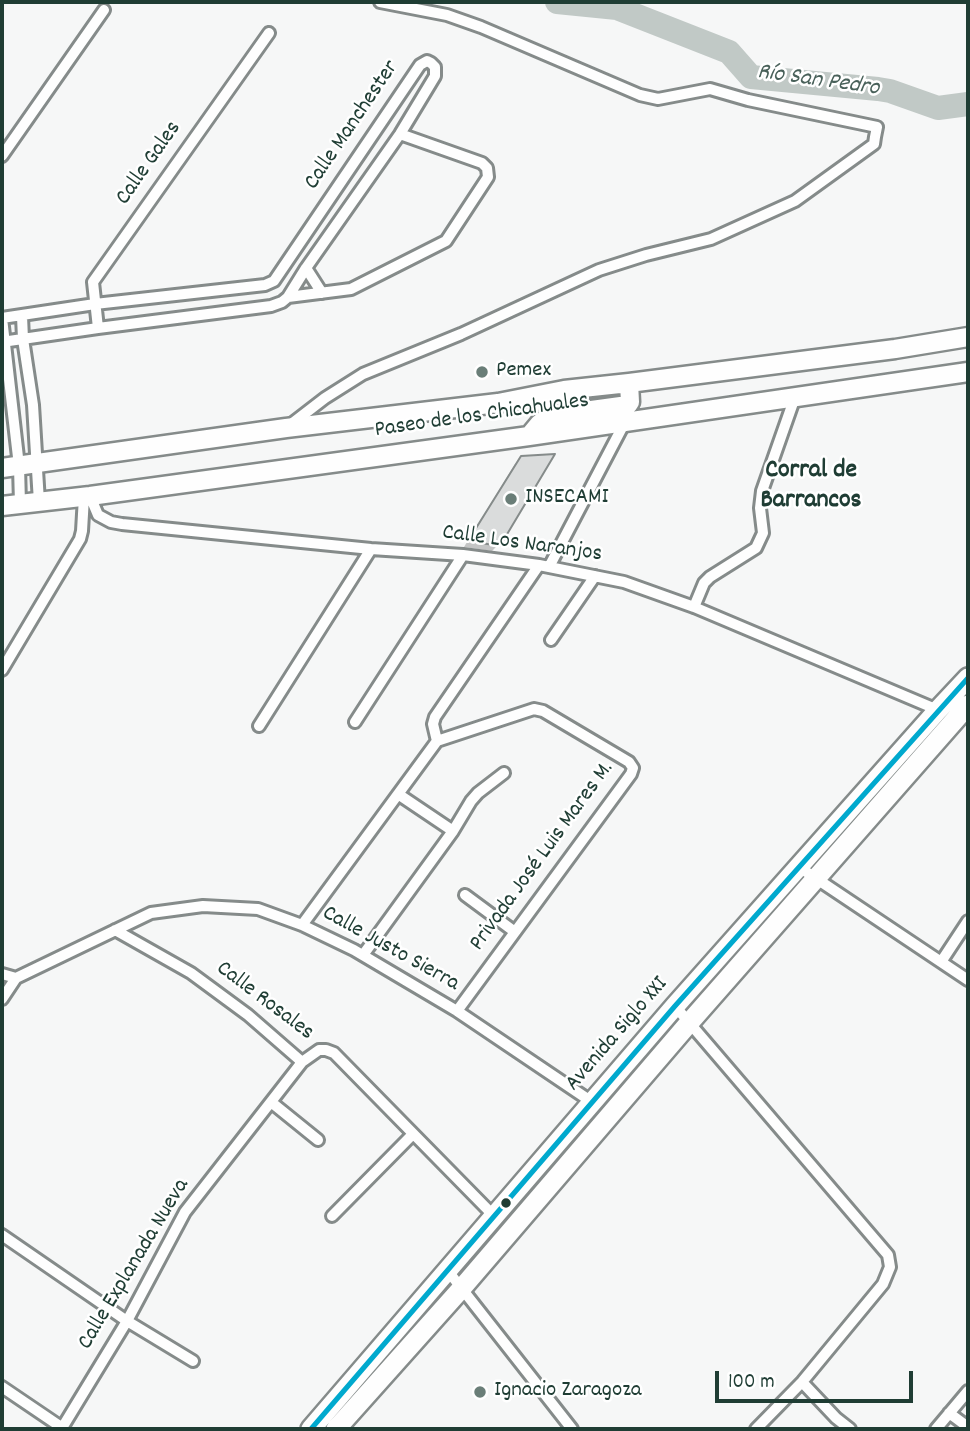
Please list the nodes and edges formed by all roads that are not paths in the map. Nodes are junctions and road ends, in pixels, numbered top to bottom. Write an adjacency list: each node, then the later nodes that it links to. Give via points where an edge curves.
1 (380, 2): 21 (street, via 481,27 640,95 659,99 709,89 877,127 874,144 795,201 711,239 599,270 363,374)
2 (104, 10): 5 (street)
3 (269, 33): 10 (street, Calle Gales, via 93,282)
4 (400, 134): 6 (street, Calle Manchester); 7 (street, Calle Manchester, via 435,76 431,62 420,65); 8 (street, via 482,163 488,177 446,241 351,289)
5 (2, 156)
6 (306, 268): 8 (street); 9 (street, Calle Manchester)
7 (274, 281): 9 (street); 10 (street)
8 (322, 293): 9 (street)
9 (288, 297): 13 (street, via 271,306)
10 (95, 304): 11 (street); 13 (street, Calle Gales)
11 (22, 316): 12 (street); 15 (street)
12 (2, 318): 16 (street)
13 (97, 328): 15 (street)
14 (968, 337): 18 (main road, Paseo de los Chicahuales)
15 (23, 339): 16 (street); 23 (street, via 33,405)
16 (3, 342): 23 (street)
17 (968, 372): 19 (main road, Paseo de los Chicahuales)
18 (629, 383): 21 (main road, Paseo de los Chicahuales); 22 (main road, via 628,405 555,415)
19 (795, 397): 20 (main road, Paseo de los Chicahuales); 32 (street, via 762,491 763,533 756,548 710,577)
20 (625, 422): 22 (main road, Paseo de los Chicahuales); 30 (street)
21 (286, 428): 23 (main road, Paseo de los Chicahuales)
22 (529, 436): 24 (main road, Paseo de los Chicahuales)
23 (19, 466): 25 (street); 26 (street)
24 (87, 496): 25 (main road, Paseo de los Chicahuales); 28 (street, Calle Los Naranjos, via 98,515 111,522); 35 (street, via 80,540)
25 (39, 502): 26 (main road, Paseo de los Chicahuales)
26 (20, 504): 27 (main road, Paseo de los Chicahuales)
27 (2, 506)
28 (371, 549): 29 (street, Calle Los Naranjos); 41 (street)
29 (463, 555): 30 (street, Calle Los Naranjos); 40 (street)
30 (544, 566): 31 (street, Calle Los Naranjos); 42 (street, via 435,717)
31 (595, 576): 32 (street, Calle Los Naranjos); 33 (street)
32 (694, 607): 38 (street, Calle Los Naranjos)
33 (551, 640)
34 (968, 662): 38 (highway, via 950,684)
35 (2, 670)
36 (968, 678): 38 (highway, Avenida Siglo XXI)
37 (968, 705): 43 (highway, Avenida Siglo XXI)
38 (939, 709): 47 (highway, Avenida Siglo XXI)
39 (968, 720): 43 (highway)
40 (355, 722)
41 (259, 726)
42 (437, 741): 45 (street); 53 (street, Privada José Luis Mares M., via 534,709 633,768)
43 (909, 772): 48 (highway, Avenida Siglo XXI)
44 (504, 773): 46 (street, via 478,793)
45 (398, 794): 46 (street); 51 (street)
46 (453, 831): 54 (street)
47 (799, 867): 48 (street); 60 (highway, Avenida Siglo XXI)
48 (817, 879): 55 (street); 62 (highway, Avenida Siglo XXI)
49 (465, 895): 53 (street)
50 (968, 921): 55 (street)
51 (302, 925): 52 (street, Calle Justo Sierra, via 258,909 204,906 151,913); 54 (street, Calle Justo Sierra)
52 (115, 930): 57 (street, Calle Justo Sierra); 63 (street, Calle Rosales, via 191,973)
53 (516, 932): 61 (street, Privada José Luis Mares M.)
54 (363, 955): 61 (street, Calle Justo Sierra)
55 (941, 962): 58 (street)
56 (2, 974): 57 (street)
57 (16, 978): 59 (street)
58 (968, 980)
59 (2, 999)
60 (675, 1006): 62 (street); 65 (highway, Avenida Siglo XXI)
61 (457, 1011): 65 (street, Calle Justo Sierra)
62 (689, 1023): 72 (highway, Avenida Siglo XXI); 75 (street, via 888,1255 890,1267 883,1284)
63 (302, 1062): 64 (street, Calle Explanada Nueva); 66 (street, Calle Rosales, via 319,1050 334,1053)
64 (271, 1102): 67 (street); 73 (street, Calle Explanada Nueva, via 185,1212)
65 (592, 1102): 69 (highway, Avenida Siglo XXI)
66 (413, 1134): 68 (street); 69 (street, Calle Rosales)
67 (318, 1140)
68 (332, 1216)
69 (495, 1217): 71 (highway, Avenida Siglo XXI)
70 (2, 1235): 73 (street)
71 (448, 1271): 72 (street); 81 (highway, Avenida Siglo XXI)
72 (461, 1289): 82 (highway, Avenida Siglo XXI); 83 (street)
73 (127, 1321): 74 (street); 80 (street, Calle Explanada Nueva)
74 (193, 1361)
75 (802, 1382): 84 (street); 85 (street)
76 (2, 1387): 80 (street)
77 (968, 1391): 78 (street)
78 (950, 1413): 79 (street); 86 (street)
79 (968, 1427)
80 (63, 1428)
81 (311, 1429)
82 (336, 1429)
83 (572, 1429)
84 (756, 1429)
85 (850, 1429)
86 (936, 1429)

